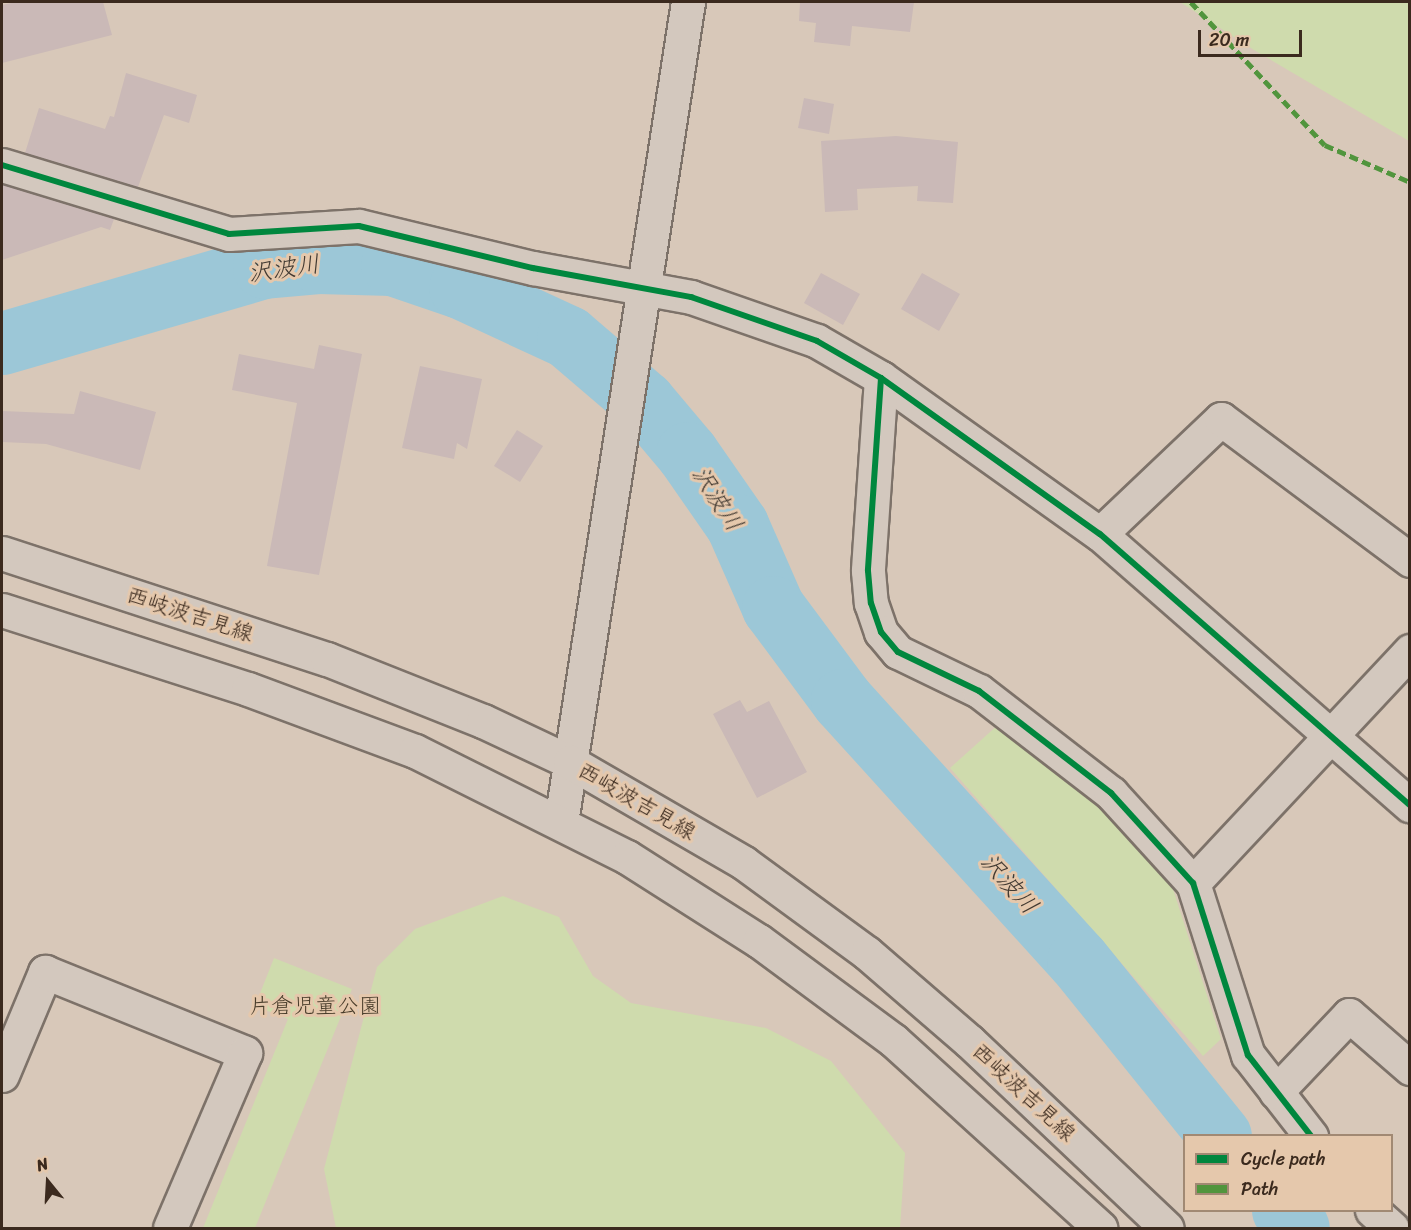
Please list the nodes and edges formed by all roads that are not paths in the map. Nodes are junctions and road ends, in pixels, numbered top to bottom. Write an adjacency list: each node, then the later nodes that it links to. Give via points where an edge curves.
1 (688, 2): 3 (street)
2 (2, 165): 3 (street, via 229,234 359,226 533,268)
3 (644, 287): 4 (street, via 691,297 817,340); 11 (street)
4 (881, 378): 5 (street); 14 (street, via 868,571 871,603 881,632 898,652 979,691 1102,786)
5 (1100, 534): 7 (street, via 1221,419); 10 (street)
6 (2, 553): 11 (street, 西岐波吉見線, via 327,659 483,721)
7 (1410, 560)
8 (2, 610): 13 (street, via 248,689 416,751)
9 (1410, 651): 10 (street)
10 (1330, 736): 12 (street); 14 (street)
11 (570, 762): 13 (street); 22 (street, 西岐波吉見線, via 744,863 867,952 969,1041)
12 (1410, 805)
13 (561, 822): 21 (street, via 759,941 893,1040)
14 (1193, 884): 17 (street, via 1248,1055)
15 (1410, 1068): 17 (street, via 1349,1015)
16 (2, 1076): 20 (street, via 45,972 245,1053)
17 (1276, 1092): 18 (street)
18 (1309, 1134)
19 (1374, 1212): 23 (street)
20 (171, 1228)
21 (1100, 1228)
22 (1167, 1228)
23 (1392, 1228)

